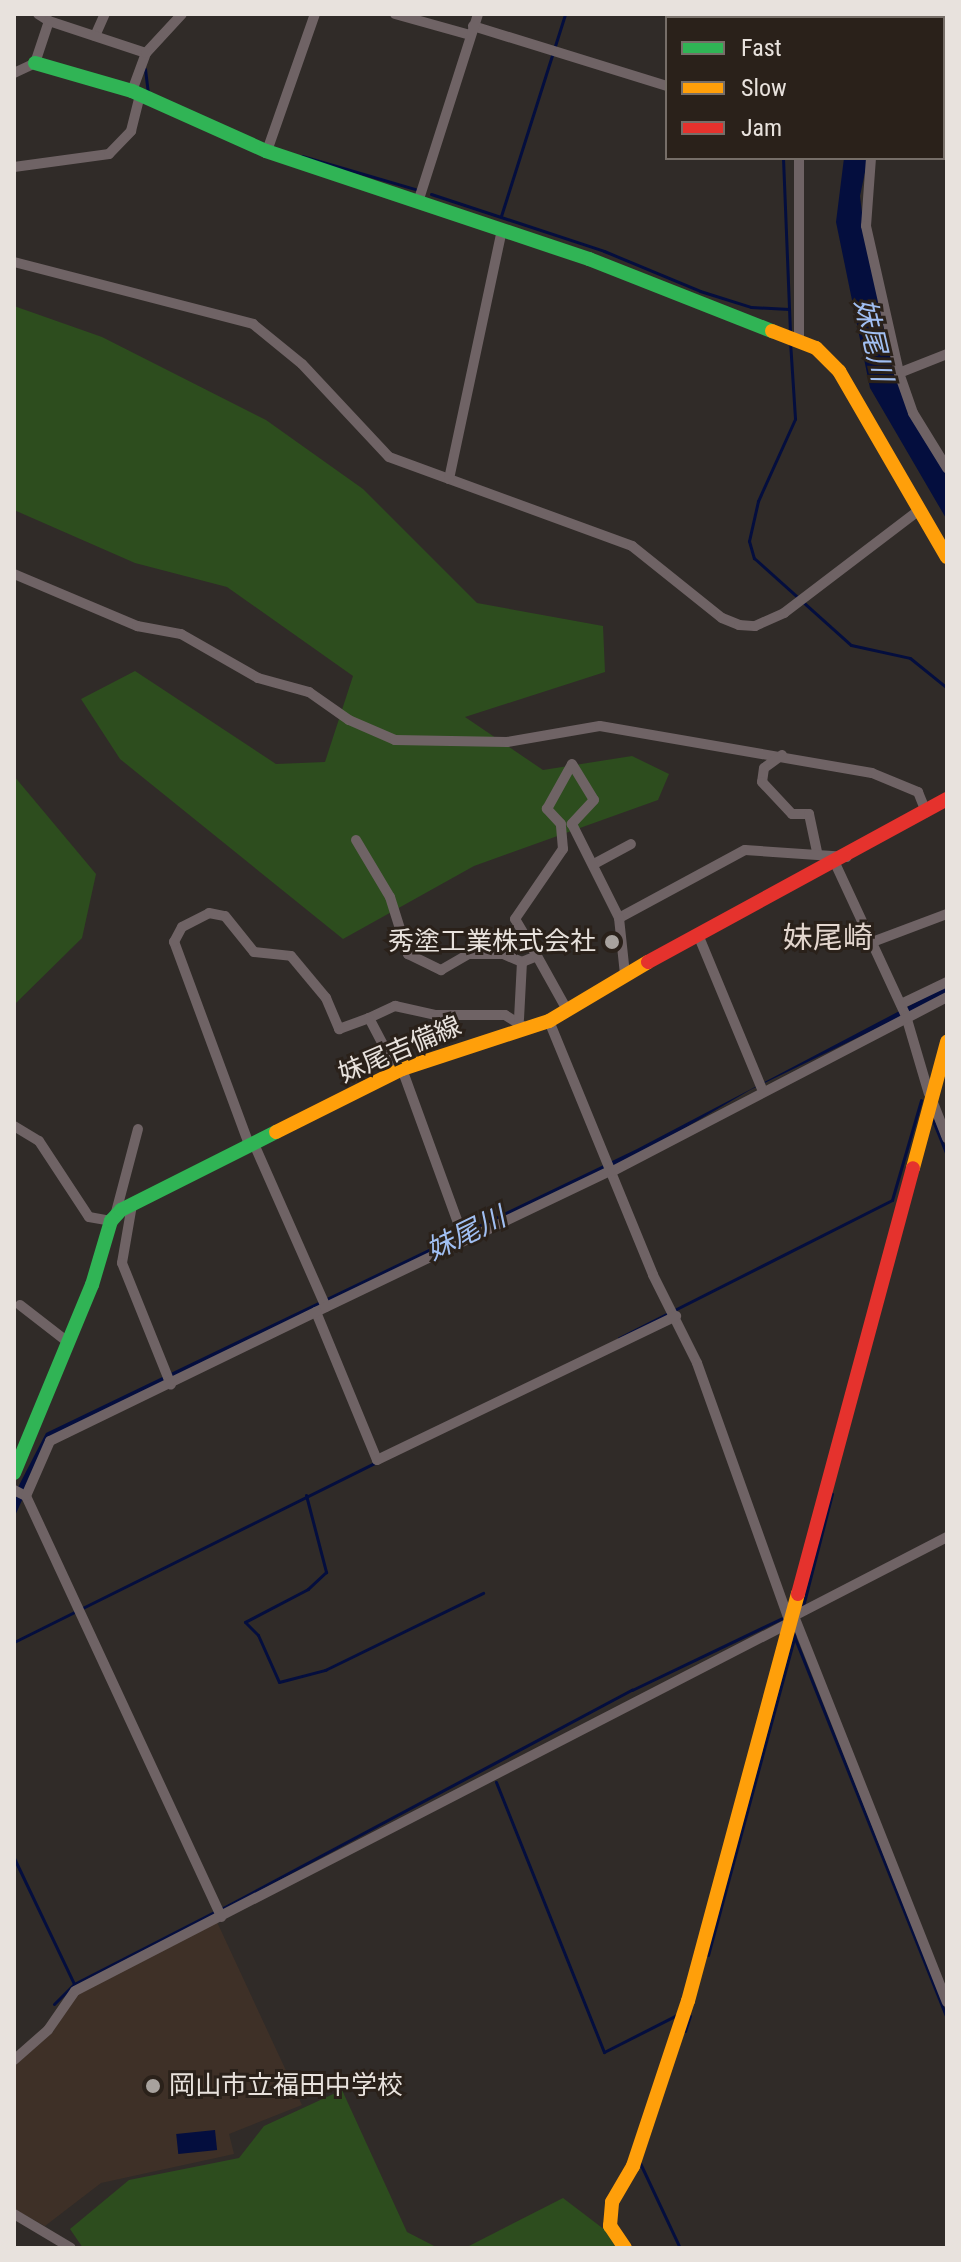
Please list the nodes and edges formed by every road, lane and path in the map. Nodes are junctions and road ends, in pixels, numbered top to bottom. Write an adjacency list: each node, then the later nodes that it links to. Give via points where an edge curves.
1 (38, 14): 7 (street)
2 (105, 14): 9 (street)
3 (182, 14): 10 (street)
4 (315, 14): 16 (street)
5 (395, 14): 8 (street)
6 (478, 14): 8 (street)
7 (49, 21): 9 (street); 12 (street)
8 (472, 30): 14 (street); 20 (street)
9 (95, 36): 10 (street)
10 (146, 53): 15 (street)
11 (14, 58): 12 (street)
12 (32, 64): 13 (street); 15 (street)
13 (14, 73)
14 (665, 85)
15 (136, 93): 16 (street); 19 (street, via 121,147 91,160 74,156)
16 (268, 148): 20 (street)
17 (799, 160): 23 (street)
18 (871, 160): 25 (street, via 866,226)
19 (14, 167)
20 (419, 199): 21 (street)
21 (502, 229): 23 (street); 27 (street)
22 (14, 262): 27 (street, via 253,324 281,343 389,457)
23 (793, 336): 28 (street, via 839,371)
24 (947, 354): 25 (street)
25 (899, 373): 26 (street)
26 (945, 464)
27 (449, 479): 28 (street, via 632,546 722,618 739,625 755,626 800,601)
28 (918, 511): 29 (street)
29 (947, 557)
30 (14, 574): 31 (street, via 137,626 181,634 258,678 309,692 349,720 395,740 507,742 584,726)
31 (782, 755): 33 (street, via 872,773 918,792); 36 (street, via 764,768 762,782 792,814 809,814)
32 (947, 799): 33 (street, 妹尾吉備線)
33 (926, 812): 37 (street, 妹尾吉備線)
34 (356, 840): 44 (street, via 390,897 408,954 441,970 469,954 503,954)
35 (631, 844): 38 (street)
36 (817, 851): 37 (street); 40 (street, via 745,850)
37 (841, 860): 41 (street, 妹尾吉備線); 42 (street)
38 (594, 864): 40 (street); 43 (street, via 572,824 594,800 572,764 547,809 561,824 563,849 515,919)
39 (947, 914): 42 (street)
40 (619, 918): 45 (street)
41 (699, 937): 45 (street, 妹尾吉備線); 55 (street)
42 (875, 941): 48 (street)
43 (537, 956): 44 (street); 49 (street)
44 (522, 962): 52 (street)
45 (625, 974): 49 (street, 妹尾吉備線)
46 (947, 982): 48 (street)
47 (947, 997): 48 (street)
48 (903, 1009): 55 (street); 56 (street)
49 (567, 1010): 51 (street, 妹尾吉備線)
50 (369, 1018): 52 (street, via 395,1006); 54 (street); 60 (street, via 339,1029 326,998 291,956 254,952 225,916 209,913 182,927 174,942 189,991)
51 (549, 1021): 52 (street, 妹尾吉備線); 61 (street)
52 (523, 1024): 54 (street, 妹尾吉備線)
53 (947, 1042): 56 (street)
54 (399, 1070): 60 (street, 妹尾吉備線); 64 (street)
55 (760, 1085): 61 (street)
56 (932, 1101): 59 (street); 73 (street)
57 (14, 1126): 63 (street, via 56,1161 89,1217)
58 (138, 1129): 63 (street)
59 (947, 1137)
60 (252, 1146): 62 (street, 妹尾吉備線); 66 (street)
61 (611, 1168): 66 (street); 67 (street)
62 (132, 1205): 63 (street, 妹尾吉備線); 69 (street, via 122,1263)
63 (113, 1218): 68 (street)
64 (460, 1228)
65 (20, 1305): 68 (street)
66 (322, 1305): 67 (street, via 378,1461); 69 (street)
67 (674, 1313): 73 (street)
68 (69, 1343): 70 (street)
69 (169, 1381): 71 (street, via 50,1441)
70 (14, 1473)
71 (21, 1493): 74 (street)
72 (947, 1537): 73 (street)
73 (792, 1620): 74 (street); 75 (street); 79 (street, via 688,2001 633,2166 612,2202 610,2226)
74 (219, 1912): 76 (street, via 75,1991 48,2030)
75 (947, 2002)
76 (14, 2060)
77 (14, 2214): 78 (street)
78 (71, 2248)
79 (625, 2248)

